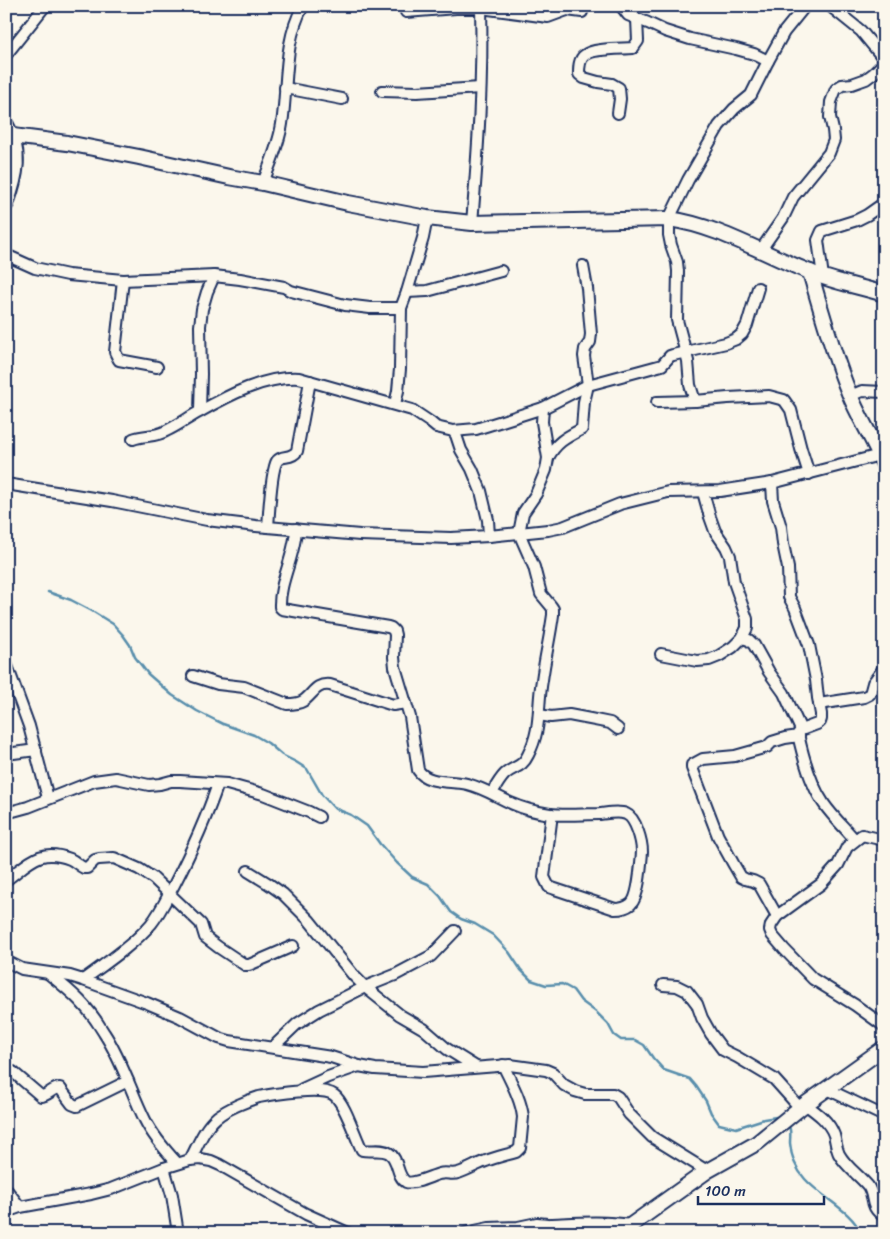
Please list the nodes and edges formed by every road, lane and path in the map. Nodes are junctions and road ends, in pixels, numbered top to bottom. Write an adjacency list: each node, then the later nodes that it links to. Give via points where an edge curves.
1 (45, 6): 10 (street)
2 (302, 6): 13 (street, via 287,57)
3 (583, 6): 7 (street, via 582,12 567,10 548,17)
4 (621, 6): 9 (street, via 628,15)
5 (805, 6): 11 (street, via 784,32)
6 (830, 6): 12 (street, via 861,31)
7 (481, 7): 8 (street); 14 (street)
8 (406, 12)
9 (637, 19): 11 (street, via 665,31 736,48); 17 (street, via 638,40 633,48 597,50 585,55 579,64 579,74 584,78 619,88)
10 (6, 55)
11 (768, 61): 23 (street, via 751,95 719,126)
12 (884, 61): 25 (street, via 866,80 836,89 831,102 834,140 829,153 793,197)
13 (285, 88): 16 (street); 19 (street, via 279,139)
14 (480, 88): 15 (street); 24 (street)
15 (382, 91)
16 (342, 99)
17 (618, 113)
18 (9, 130): 19 (street); 21 (street, via 16,154 16,170)
19 (263, 183): 22 (street)
20 (884, 203): 29 (street, via 857,220 822,231 818,240)
21 (6, 204)
22 (427, 218): 24 (street); 33 (street)
23 (669, 219): 24 (street); 25 (street, via 688,222); 36 (street, via 669,235 678,270 677,320)
24 (472, 223)
25 (760, 251): 29 (street)
26 (6, 255): 31 (street, via 51,272)
27 (583, 266): 39 (street, via 591,334 584,356)
28 (501, 271): 33 (street, via 427,291)
29 (816, 275): 34 (street); 41 (street, via 839,369)
30 (214, 276): 31 (street); 35 (street, via 284,287 346,305); 46 (street, via 202,309 200,326)
31 (123, 280): 37 (street, via 116,352 119,360)
32 (758, 288): 36 (street, via 747,325 736,340)
33 (407, 292): 35 (street)
34 (884, 294)
35 (400, 308): 44 (street, via 400,369)
36 (686, 352): 39 (street, via 670,356 662,364); 42 (street)
37 (157, 366)
38 (310, 380): 44 (street); 46 (street, via 288,377 266,381); 55 (street, via 297,451 276,463)
39 (588, 385): 45 (street); 49 (street, via 582,429 553,448)
40 (884, 392): 41 (street, via 862,391)
41 (850, 396): 50 (street)
42 (695, 401): 43 (street); 51 (street, via 769,396 784,400 791,410)
43 (657, 402)
44 (395, 404): 47 (street, via 412,410 436,427)
45 (542, 408): 47 (street, via 476,429); 49 (street)
46 (200, 411): 48 (street, via 164,432)
47 (453, 432): 58 (street, via 481,491)
48 (133, 439)
49 (548, 458): 57 (street, via 536,494 523,513)
50 (882, 460): 51 (street)
51 (809, 474): 52 (street)
52 (772, 483): 54 (street); 65 (street, via 788,568 789,597 809,645)
53 (6, 484): 55 (street, via 207,520)
54 (703, 492): 57 (street, via 678,491 654,495 620,504 563,527); 59 (street, via 715,530 730,556 734,582 744,606 747,628)
55 (268, 527): 56 (street)
56 (296, 529): 58 (street, via 360,535); 64 (street, via 280,607 392,628 396,635 395,666)
57 (519, 533): 58 (street); 66 (street, via 534,567 541,594 553,609 539,698)
58 (488, 536)
59 (742, 638): 60 (street, via 709,660); 68 (street, via 754,645 784,693)
60 (661, 654)
61 (6, 663): 69 (street)
62 (884, 668): 65 (street, via 873,683 870,694)
63 (193, 676): 64 (street, via 218,684 244,687 287,704 302,702 325,684 393,705)
64 (406, 704): 72 (street, via 421,774 432,780 466,784)
65 (819, 704): 68 (street, via 820,722)
66 (540, 715): 67 (street, via 590,718 610,723); 72 (street, via 535,741 527,757 503,775)
67 (618, 729)
68 (800, 733): 77 (street, via 807,767 825,806 855,840); 82 (street, via 772,742 767,747 735,756 703,759 692,765 718,836 734,866 745,879 760,884)
69 (36, 750): 70 (street); 73 (street)
70 (6, 754)
71 (218, 784): 73 (street, via 180,781 149,785 105,778); 76 (street, via 263,794); 81 (street, via 208,813)
72 (492, 793): 75 (street, via 526,809)
73 (48, 798): 74 (street)
74 (6, 812)
75 (552, 814): 75 (street, via 544,877 549,887 615,909 632,903 642,852 632,819 626,814 614,813)
76 (319, 817)
77 (862, 835): 78 (street); 82 (street, via 847,847 838,865 821,884)
78 (884, 840)
79 (248, 871): 89 (street, via 283,894)
80 (6, 880): 81 (street, via 46,854 68,858 84,868 95,860 118,858 153,878)
81 (170, 893): 84 (street, via 201,924 206,937 245,965); 87 (street, via 147,928)
82 (777, 916): 90 (street, via 771,925 772,935 813,979)
83 (455, 931): 89 (street, via 431,956)
84 (293, 946)
85 (6, 961): 86 (street, via 22,969)
86 (48, 973): 87 (street); 97 (street, via 88,1009 106,1035)
87 (83, 980): 91 (street, via 159,1007 219,1038)
88 (664, 985): 100 (street, via 687,991 723,1050 774,1079)
89 (365, 987): 91 (street, via 303,1020); 95 (street)
90 (884, 1026)
91 (273, 1047): 94 (street, via 331,1057)
92 (884, 1048): 98 (street)
93 (503, 1065): 95 (street); 99 (street, via 523,1112 520,1148 458,1173 440,1174 408,1183 390,1153 362,1150 335,1096 320,1090); 105 (street, via 546,1070 564,1085 585,1094 613,1094 652,1137)
94 (359, 1066): 95 (street, via 423,1072); 99 (street)
95 (476, 1067)
96 (6, 1070): 97 (street, via 13,1072 41,1096 60,1088 75,1106)
97 (128, 1081): 103 (street, via 150,1128)
98 (827, 1089): 100 (street); 101 (street)
99 (295, 1092): 102 (street, via 258,1098 225,1112 205,1132)
100 (802, 1106): 105 (street, via 757,1143); 109 (street, via 817,1113 827,1123 834,1133 839,1154 867,1185 874,1207)
101 (884, 1116)
102 (190, 1160): 103 (street); 113 (street, via 200,1159 220,1165 306,1214)
103 (177, 1163): 104 (street)
104 (164, 1168): 107 (street, via 91,1194); 112 (street)
105 (707, 1172): 111 (street)
106 (6, 1189): 107 (street)
107 (20, 1207): 108 (street)
108 (6, 1212)
109 (884, 1216)
110 (547, 1224): 111 (street, via 601,1222 616,1223); 114 (street); 115 (street)
111 (625, 1229)
112 (178, 1233)
113 (348, 1233)
114 (464, 1233)
115 (561, 1233)

